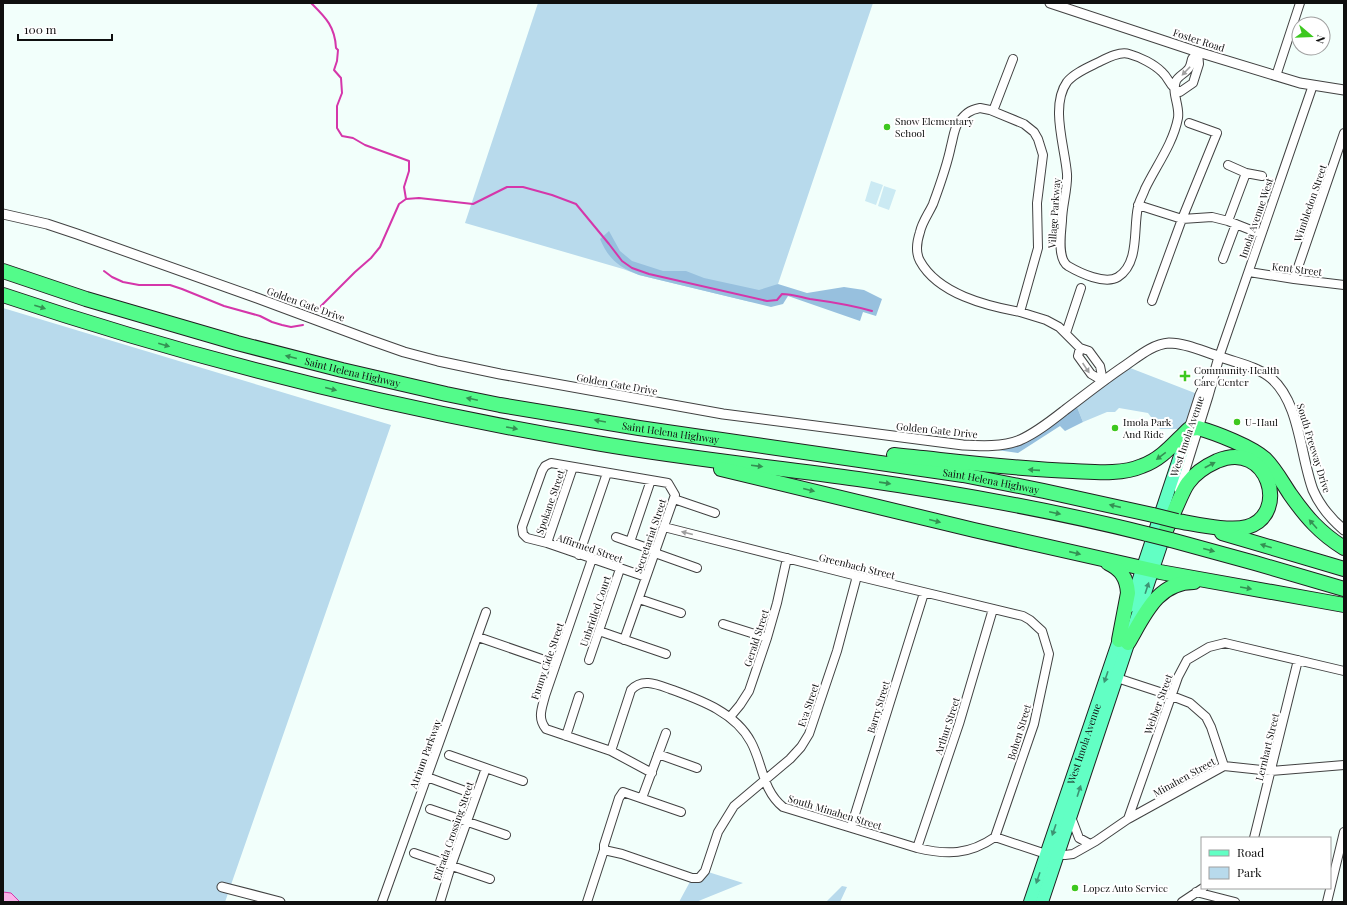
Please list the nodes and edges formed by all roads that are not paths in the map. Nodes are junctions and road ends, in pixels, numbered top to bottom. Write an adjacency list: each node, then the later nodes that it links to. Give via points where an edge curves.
1 (1050, 3): 3 (street, Foster Road)
2 (1300, 3): 5 (street)
3 (1198, 52): 5 (street, Foster Road); 7 (street, one-way to 7, via 1192,58 1186,72 1176,79); 7 (street, via 1199,64 1193,83 1180,92)
4 (1013, 59): 9 (street)
5 (1276, 76): 6 (street, Foster Road)
6 (1312, 85): 8 (street, Foster Road); 19 (street, Imola Avenue West)
7 (1173, 89): 15 (street, Village Parkway, via 1178,110 1174,131); 15 (street, Village Parkway, via 1163,72 1152,64 1124,53 1084,69 1068,81 1062,92 1059,104 1067,176 1062,212 1061,255 1066,264 1089,276 1103,279 1117,278 1125,272 1133,251)
8 (1344, 90)
9 (993, 111): 28 (street, via 1024,124 1034,132 1043,155 1037,203 1038,248); 28 (street, via 980,108 969,110 957,124 944,175 920,230 916,248 920,261 931,276 950,289 995,307)
10 (1189, 123): 17 (street, via 1217,133)
11 (1344, 133): 23 (street, Wimbledon Street)
12 (1228, 165): 13 (street)
13 (1246, 173): 14 (street); 18 (street)
14 (1262, 176)
15 (1138, 205): 17 (street)
16 (3, 214): 32 (street, Golden Gate Drive, via 47,224 143,256 404,352 472,368 723,414 984,446 1020,440)
17 (1182, 219): 18 (street, via 1212,217); 27 (street)
18 (1232, 222): 19 (street); 20 (street)
19 (1261, 234): 22 (street, Imola Avenue West)
20 (1223, 259)
21 (3, 271): 34 (highway, Saint Helena Highway, one-way to 21, via 500,405 410,386 185,329)
22 (1248, 272): 23 (street, Kent Street); 31 (street, Imola Avenue West)
23 (1294, 279): 24 (street, Kent Street)
24 (1344, 285)
25 (1081, 288): 29 (street)
26 (3, 295): 35 (highway, Saint Helena Highway, one-way to 35, via 164,345 338,391 494,425)
27 (1152, 301)
28 (1020, 312): 29 (street, via 1046,320)
29 (1066, 333): 30 (street)
30 (1080, 348): 32 (street, via 1089,351 1100,366); 32 (street, one-way to 32, via 1078,356 1091,374)
31 (1219, 357): 32 (street, Golden Gate Drive, via 1191,346 1168,343 1155,346); 33 (street, West Imola Avenue); 43 (street, South Freeway Drive, via 1259,371 1271,378 1280,388 1293,412 1314,490 1323,508)
32 (1103, 380)
33 (1194, 429): 34 (highway, one-way to 34, via 1155,461 1141,467 1093,472 1007,468); 44 (street, West Imola Avenue); 49 (highway, one-way to 33, via 1316,527 1266,460 1255,451); 57 (main road, West Imola Avenue)
34 (666, 432): 41 (highway, Saint Helena Highway, one-way to 34, bridge, via 963,475)
35 (648, 451): 44 (highway, Saint Helena Highway, one-way to 44, bridge, via 963,495 1147,534); 53 (highway, one-way to 53)
36 (573, 467): 37 (street, Secretariat Street); 46 (street, Secretariat Street, via 551,463 545,466 522,527); 48 (street, Spokane Street)
37 (607, 473): 38 (street, Secretariat Street); 51 (street)
38 (651, 480): 39 (street, Secretariat Street, via 668,484 675,495); 47 (street)
39 (674, 499): 40 (street); 42 (street, Secretariat Street)
40 (715, 513)
41 (1177, 521): 44 (highway, one-way to 41, via 1187,483 1209,464 1225,458 1239,457 1252,461 1261,468 1268,480 1268,506 1254,524 1231,529); 58 (highway, Saint Helena Highway, one-way to 41)
42 (664, 527): 50 (street, Secretariat Street); 52 (street, Greenbach Street, one-way to 42)
43 (1344, 530)
44 (1168, 535): 57 (main road, West Imola Avenue); 62 (highway, Saint Helena Highway, one-way to 62)
45 (616, 537): 47 (street)
46 (527, 538): 48 (street, Affirmed Street)
47 (630, 542): 50 (street)
48 (547, 543): 51 (street, Affirmed Street)
49 (1344, 548)
50 (655, 552): 55 (street); 60 (street, Secretariat Street)
51 (579, 554): 54 (street, Affirmed Street)
52 (787, 558): 59 (street, Greenbach Street); 73 (street, Gerald Street)
53 (1098, 558): 57 (highway); 75 (highway, via 1121,571 1127,581)
54 (592, 559): 56 (street, Affirmed Street); 79 (street, Funny Cide Street)
55 (696, 568)
56 (620, 569): 60 (street, Affirmed Street); 70 (street, Unbridled Court)
57 (1148, 569): 61 (highway); 75 (main road, West Imola Avenue)
58 (1344, 569)
59 (857, 576): 63 (street, Greenbach Street); 98 (street, Eva Street, via 837,651 809,734 790,759)
60 (646, 577): 64 (street, Secretariat Street)
61 (1216, 582): 65 (highway, one-way to 65); 75 (highway, via 1190,582 1172,586 1156,597)
62 (1344, 589)
63 (924, 593): 66 (street, Greenbach Street); 106 (street, Barry Street)
64 (639, 599): 68 (street); 74 (street, Secretariat Street)
65 (1344, 606)
66 (993, 609): 71 (street, Greenbach Street, via 1023,616); 112 (street, Arthur Street, via 959,724)
67 (486, 612): 72 (street, Atrium Parkway)
68 (680, 613)
69 (723, 624): 73 (street)
70 (599, 631): 74 (street); 77 (street, Unbridled Court)
71 (1042, 631): 108 (street, Bohen Street, via 1049,654 1034,724)
72 (478, 637): 79 (street); 96 (street, Atrium Parkway)
73 (767, 638): 84 (street, Gerald Street, via 749,691)
74 (624, 640): 76 (street)
75 (1123, 642): 81 (main road, West Imola Avenue); 115 (main road, West Imola Avenue, one-way to 115)
76 (666, 654)
77 (589, 660)
78 (1298, 660): 80 (street, Webber Street); 83 (street, Webber Street, via 1225,644 1208,647 1187,660); 94 (street, Lernhart Street)
79 (556, 664): 86 (street, Funny Cide Street, via 540,713 541,723 546,729)
80 (1344, 671)
81 (1117, 678): 83 (street); 103 (main road, West Imola Avenue, one-way to 81)
82 (579, 696): 86 (street)
83 (1172, 696): 90 (street, via 1190,703 1206,717); 104 (street, Webber Street)
84 (730, 717): 87 (street, South Minahen Street, via 690,697 645,682 631,690); 98 (street, South Minahen Street, via 751,742)
85 (666, 734): 89 (street)
86 (566, 736): 87 (street, Funny Cide Street)
87 (610, 751): 95 (street, Funny Cide Street)
88 (449, 754): 92 (street)
89 (658, 754): 93 (street); 95 (street)
90 (1224, 766): 94 (street, Minahen Street); 104 (street, Minahen Street)
91 (1344, 766): 94 (street, Minahen Street)
92 (486, 768): 97 (street); 99 (street, Elfrada Crossing Street)
93 (697, 768)
94 (1271, 771): 109 (street, Lernhart Street)
95 (652, 773): 100 (street)
96 (427, 778): 99 (street); 123 (street, Atrium Parkway)
97 (523, 781)
98 (765, 781): 106 (street, South Minahen Street, via 769,792 783,807); 113 (street, Eva Street, via 734,806 718,832 705,871 699,878)
99 (476, 795): 105 (street, Elfrada Crossing Street)
100 (642, 798): 102 (street); 113 (street, via 623,792 614,812)
101 (430, 809): 105 (street)
102 (681, 812)
103 (1071, 817): 111 (street, via 1079,838); 115 (main road, West Imola Avenue)
104 (1128, 819): 111 (street, Minahen Street)
105 (467, 822): 107 (street); 116 (street, Elfrada Crossing Street)
106 (851, 827): 112 (street, South Minahen Street)
107 (506, 835)
108 (995, 837): 112 (street, South Minahen Street, via 962,852 935,852); 115 (street)
109 (1254, 837)
110 (1343, 838): 118 (street)
111 (1090, 844): 115 (street, Minahen Street, via 1073,854)
112 (917, 848)
113 (604, 850): 125 (street)
114 (414, 853): 116 (street)
115 (1052, 854): 126 (main road, West Imola Avenue, one-way to 126); 127 (main road, West Imola Avenue)
116 (450, 866): 117 (street); 124 (street, Elfrada Crossing Street)
117 (490, 879)
118 (1331, 886)
119 (222, 888): 122 (street)
120 (1330, 889): 130 (street)
121 (1200, 890): 128 (street); 129 (street)
122 (280, 902)
123 (382, 902)
124 (440, 902)
125 (587, 902)
126 (1030, 902)
127 (1042, 902)
128 (1182, 902)
129 (1235, 902)
130 (1327, 902)

